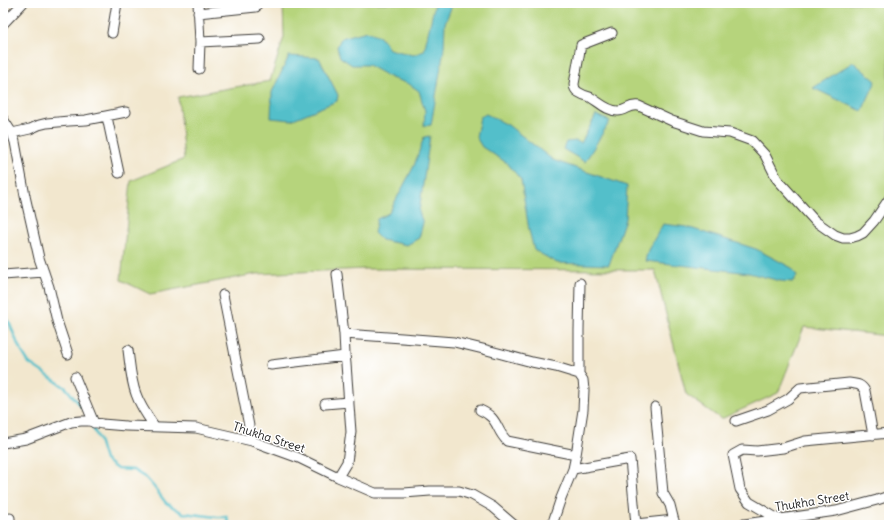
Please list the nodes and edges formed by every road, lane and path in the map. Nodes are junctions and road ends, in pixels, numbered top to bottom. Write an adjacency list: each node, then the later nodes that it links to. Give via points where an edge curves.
1 (22, 3): 6 (street)
2 (117, 3): 7 (street)
3 (198, 3): 5 (street)
4 (256, 8): 5 (street)
5 (198, 13): 10 (street)
6 (3, 24)
7 (112, 33)
8 (612, 33): 17 (street, via 581,45 574,84 578,92 610,110 619,111 634,105 639,106 703,131 730,133 752,141 765,155 777,178 815,221 843,238 863,233)
9 (260, 39): 10 (street)
10 (200, 42): 11 (street)
11 (199, 69)
12 (126, 112): 13 (street)
13 (108, 116): 15 (street, via 47,123); 16 (street)
14 (3, 119): 15 (street)
15 (12, 133): 18 (street)
16 (119, 173)
17 (889, 199)
18 (44, 272): 20 (street); 25 (street)
19 (337, 274): 23 (street)
20 (3, 275)
21 (580, 283): 28 (street)
22 (223, 295): 39 (street)
23 (344, 334): 26 (street); 28 (street, via 454,342)
24 (128, 350): 36 (street, via 136,394)
25 (68, 354)
26 (345, 356): 27 (street); 30 (street)
27 (271, 365)
28 (579, 374): 41 (street, via 583,380 583,410)
29 (75, 377): 35 (street)
30 (349, 402): 31 (street); 43 (street, via 350,445 346,462)
31 (325, 404)
32 (655, 407): 46 (street, via 663,493 670,505)
33 (480, 410): 41 (street, via 491,416 507,441)
34 (736, 421): 38 (street, via 768,410 800,388 849,383 862,386 865,391)
35 (94, 423): 36 (street, Thukha Street); 40 (street, Thukha Street, via 71,422 26,439)
36 (155, 427): 39 (street, Thukha Street, via 196,428)
37 (889, 433): 38 (street)
38 (872, 435): 45 (street, via 805,441 783,448 742,450 734,455 740,489 749,502)
39 (252, 442): 43 (street, Thukha Street, via 299,458)
40 (3, 443)
41 (576, 455): 42 (street)
42 (573, 468): 48 (street); 49 (street, via 630,459)
43 (338, 477): 47 (street, Thukha Street, via 375,493 459,491 472,494)
44 (889, 496): 45 (street, Thukha Street, via 836,511)
45 (778, 519): 50 (street, Thukha Street)
46 (674, 522): 49 (street)
47 (514, 525)
48 (552, 525)
49 (636, 525)
50 (737, 525)

